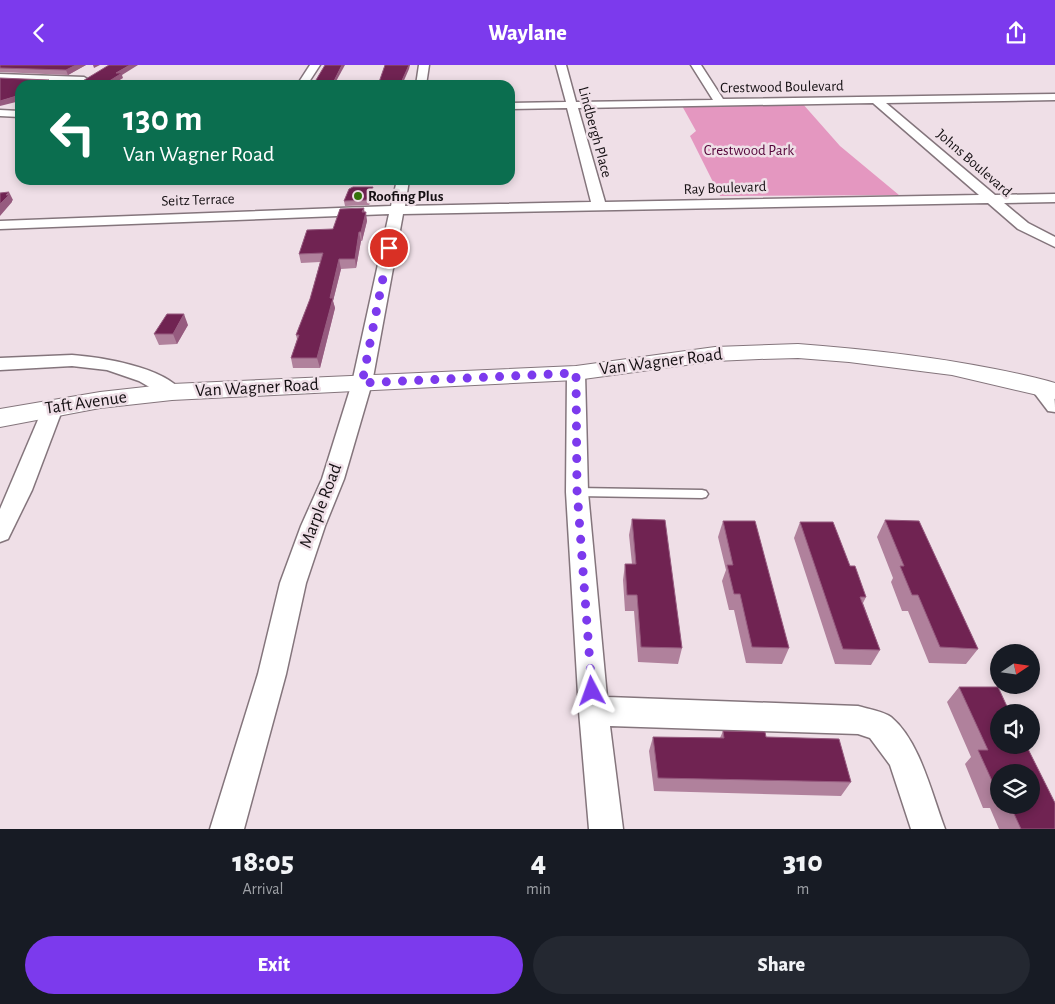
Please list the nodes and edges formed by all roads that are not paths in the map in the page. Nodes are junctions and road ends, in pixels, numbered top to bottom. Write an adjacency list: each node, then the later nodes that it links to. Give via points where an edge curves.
1 (315, 65): 7 (street)
2 (424, 65): 8 (street)
3 (561, 65): 13 (street, Lindbergh Place)
4 (696, 65): 12 (street)
5 (0, 77): 6 (street)
6 (83, 80)
7 (305, 80)
8 (422, 80)
9 (1030, 97): 10 (street, Crestwood Boulevard); 11 (street, Crestwood Boulevard); 16 (street)
10 (1055, 97)
11 (876, 100): 12 (street, Crestwood Boulevard); 21 (street, Johns Boulevard)
12 (720, 103): 13 (street, Crestwood Boulevard)
13 (572, 105): 14 (street, Crestwood Boulevard); 22 (street, Lindbergh Place)
14 (515, 106)
15 (15, 107): 17 (street)
16 (1047, 108)
17 (2, 113): 18 (street)
18 (15, 114)
19 (402, 185): 23 (street, Marple Road)
20 (1055, 198): 21 (street, Ray Boulevard)
21 (992, 199): 22 (street, Ray Boulevard); 25 (street, Johns Boulevard, via 1023,226)
22 (600, 206): 23 (street, Ray Boulevard)
23 (397, 210): 24 (street, Seitz Terrace); 28 (street, Marple Road)
24 (0, 225)
25 (1055, 243)
26 (0, 364): 30 (street, Van Wagner Road, via 102,362 142,375)
27 (576, 373): 28 (street, Van Wagner Road); 29 (street, Van Wagner Road, via 715,354 798,351 952,368); 34 (street)
28 (362, 383): 30 (street, Van Wagner Road); 38 (street, Marple Road, via 334,479 293,583 272,674)
29 (1047, 388): 31 (street)
30 (172, 392): 32 (street, Taft Avenue)
31 (1055, 406)
32 (52, 408): 33 (street, Taft Avenue); 36 (street, via 21,490)
33 (0, 418)
34 (577, 492): 35 (lane); 37 (street)
35 (702, 494)
36 (0, 533)
37 (594, 711): 39 (street); 40 (street, via 858,720 880,727 903,757)
38 (227, 829)
39 (606, 829)
40 (928, 829)

